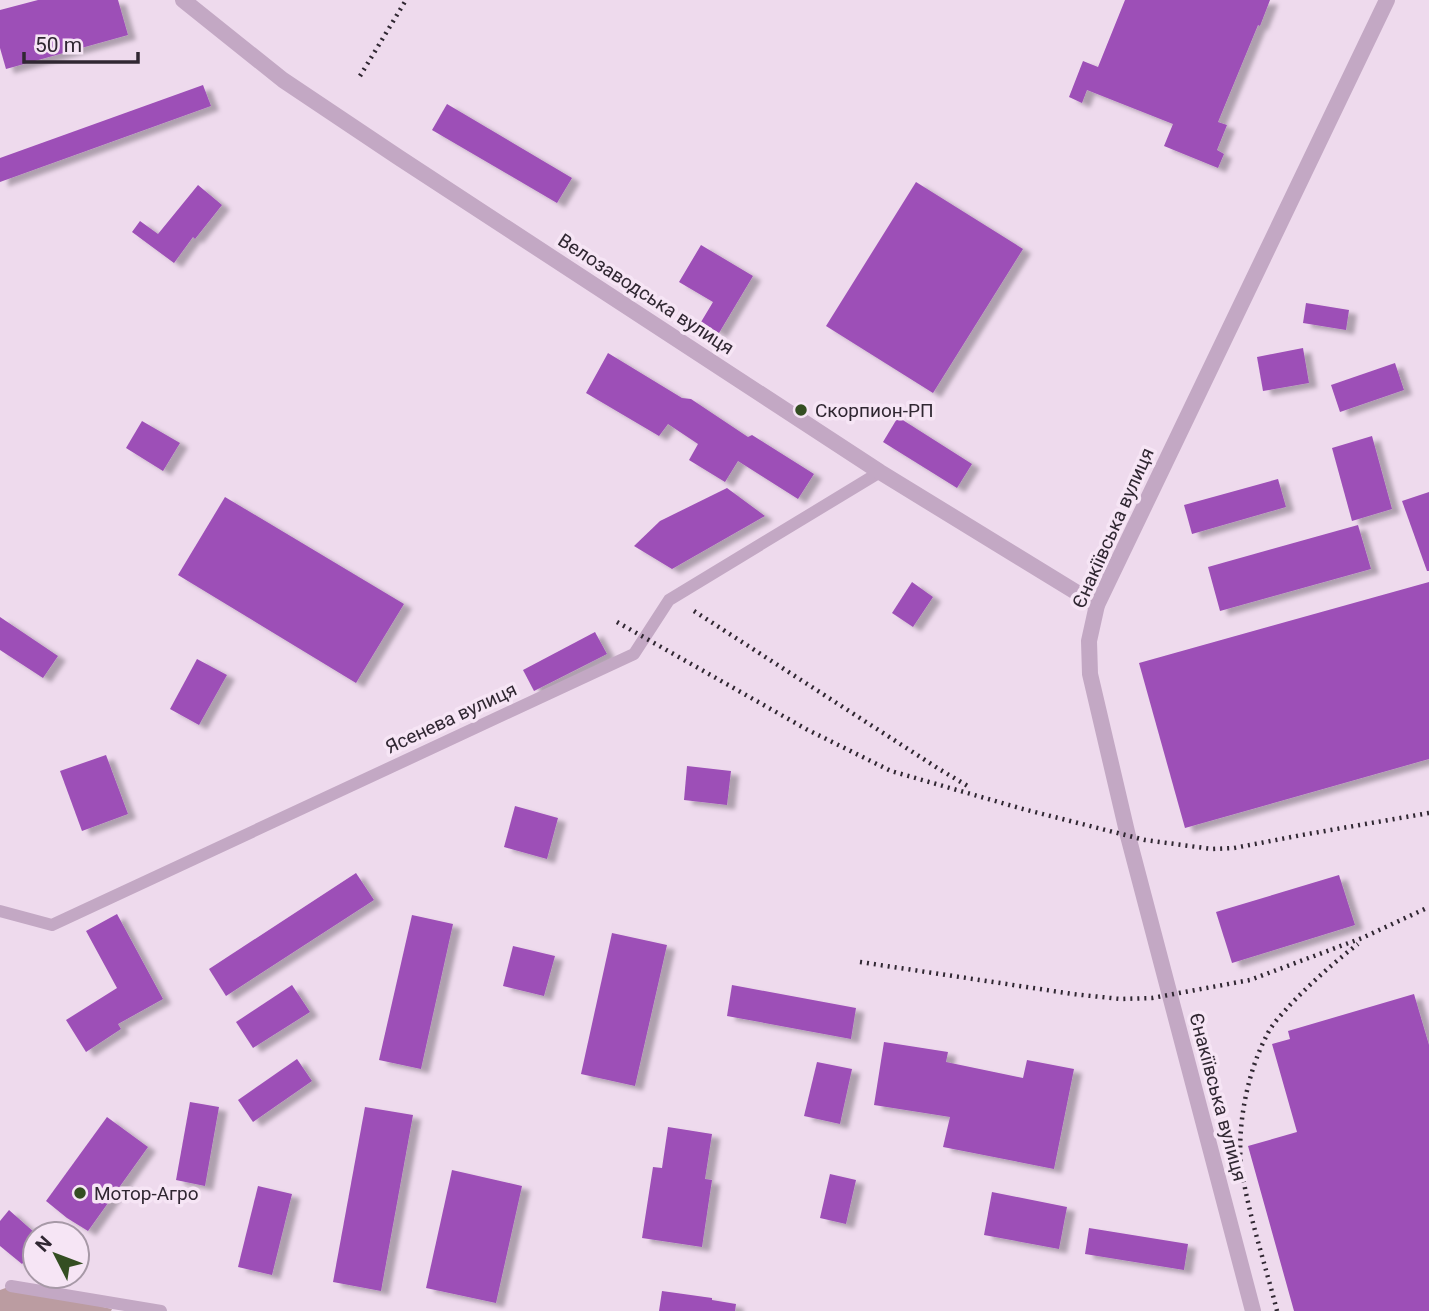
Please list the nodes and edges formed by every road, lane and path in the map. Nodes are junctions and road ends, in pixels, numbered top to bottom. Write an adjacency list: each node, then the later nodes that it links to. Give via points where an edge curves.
1 (183, 0): 3 (street, Велозаводська вулиця, via 283,80)
2 (1387, 0): 4 (street, Єнакіївська вулиця)
3 (880, 472): 4 (street, Велозаводська вулиця); 5 (street, Ясенева вулиця, via 669,600 634,654 52,925)
4 (1097, 605): 8 (street, Єнакіївська вулиця, via 1089,641 1090,674)
5 (0, 911)
6 (11, 1286): 7 (street)
7 (161, 1311)
8 (1253, 1311)

